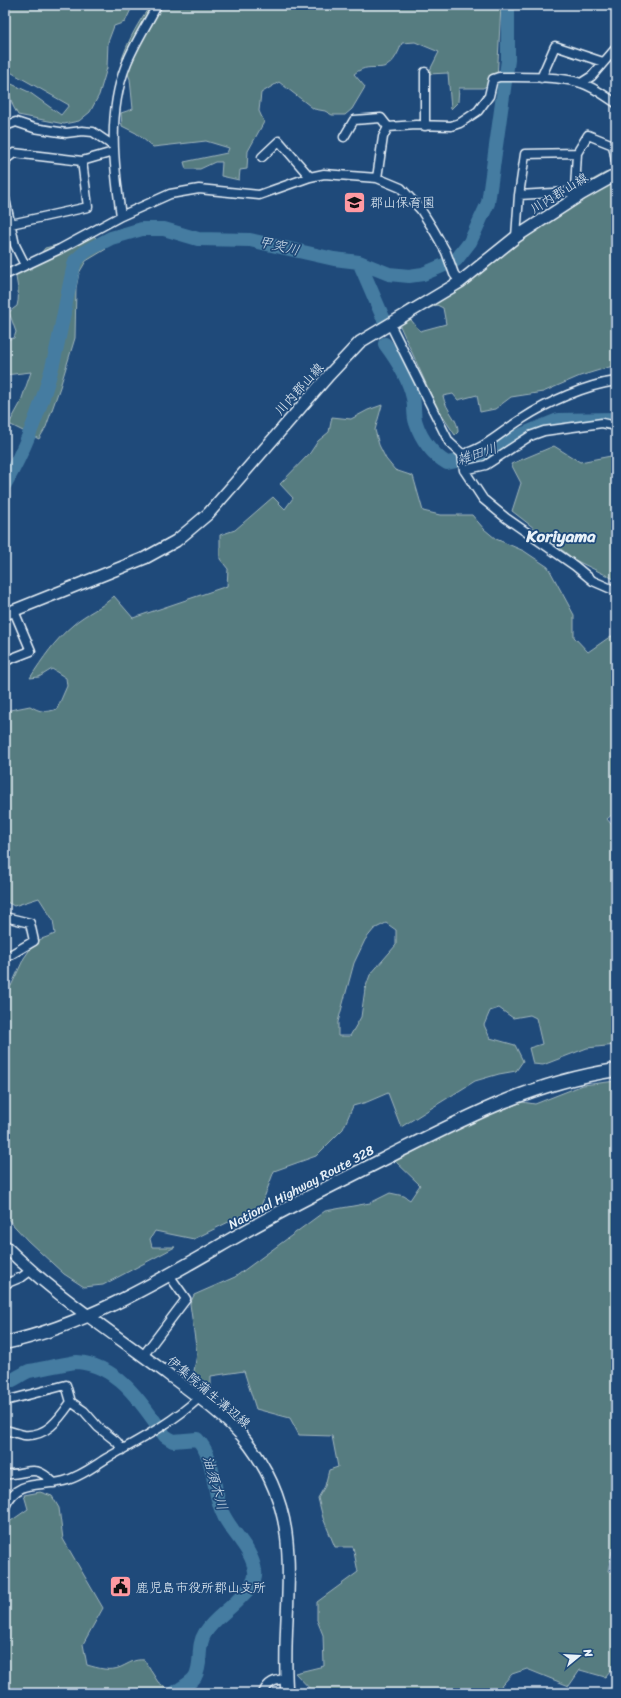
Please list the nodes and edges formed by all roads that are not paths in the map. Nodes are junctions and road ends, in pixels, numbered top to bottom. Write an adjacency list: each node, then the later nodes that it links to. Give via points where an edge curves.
1 (157, 5): 12 (street, via 126,65 116,106)
2 (616, 48): 3 (street)
3 (603, 62): 5 (street, via 555,46); 6 (street, via 592,76)
4 (425, 72): 10 (street)
5 (542, 78): 6 (street); 10 (street, via 493,79 489,96 478,111 451,126)
6 (581, 83): 7 (street)
7 (616, 103)
8 (5, 126): 12 (street, via 16,122 34,128 93,132)
9 (388, 126): 10 (street); 11 (street, via 381,118 354,120); 20 (street, via 383,137)
10 (425, 126)
11 (344, 137)
12 (113, 149): 15 (street); 23 (street)
13 (577, 153): 16 (street, via 588,135 613,145); 21 (street, via 575,189 570,192); 21 (street, via 525,154)
14 (262, 157): 19 (street, via 279,141)
15 (82, 161): 17 (street, via 14,153 6,159); 24 (street, via 88,207)
16 (616, 161)
17 (5, 165)
18 (616, 175): 25 (main road, 川内郡山線)
19 (310, 176): 20 (street, via 324,174); 23 (street, via 259,195 220,190 170,194)
20 (377, 178): 28 (street, via 396,185 410,197 425,216 446,252)
21 (519, 195): 25 (street)
22 (5, 200): 24 (street)
23 (121, 216): 26 (street)
24 (11, 224): 26 (street, via 15,245)
25 (516, 237): 28 (main road, 川内郡山線)
26 (25, 265): 27 (street)
27 (5, 275)
28 (457, 278): 29 (main road, 川内郡山線)
29 (390, 324): 32 (street, via 449,442); 35 (main road, 川内郡山線, via 360,342 208,514 176,541 146,558)
30 (616, 381): 32 (street, via 589,387 563,398 523,418 476,451)
31 (616, 426): 33 (street, via 602,423 544,431 530,436 486,466)
32 (462, 454): 33 (street)
33 (464, 470): 34 (street, via 483,499 506,518 593,581)
34 (616, 591)
35 (10, 612): 36 (street, via 31,651)
36 (5, 661)
37 (5, 917): 38 (street, via 30,923 34,941)
38 (5, 958)
39 (616, 1070): 42 (highway, National Highway Route 328, via 553,1082 478,1112 269,1217)
40 (5, 1246): 41 (main road, 伊集院蒲生溝辺線)
41 (30, 1271): 43 (street); 44 (main road, 伊集院蒲生溝辺線)
42 (169, 1275): 44 (highway, National Highway Route 328); 46 (street, via 186,1299)
43 (5, 1284)
44 (88, 1316): 45 (highway, National Highway Route 328); 46 (main road, 伊集院蒲生溝辺線)
45 (5, 1343)
46 (143, 1356): 47 (main road, 伊集院蒲生溝辺線)
47 (199, 1398): 51 (street, via 169,1422); 55 (main road, 伊集院蒲生溝辺線, via 229,1424 252,1449 270,1479 279,1502 288,1556)
48 (5, 1401): 49 (street, via 66,1385)
49 (71, 1402): 50 (street, via 50,1428 24,1435); 51 (street, via 117,1442)
50 (5, 1430)
51 (122, 1450): 53 (street, via 74,1477)
52 (5, 1474): 53 (street, via 39,1471)
53 (54, 1483): 54 (street, via 32,1484 17,1490)
54 (5, 1507)
55 (286, 1679): 56 (street, via 274,1680 266,1686); 57 (main road, 伊集院蒲生溝辺線)
56 (263, 1693)
57 (287, 1693)

